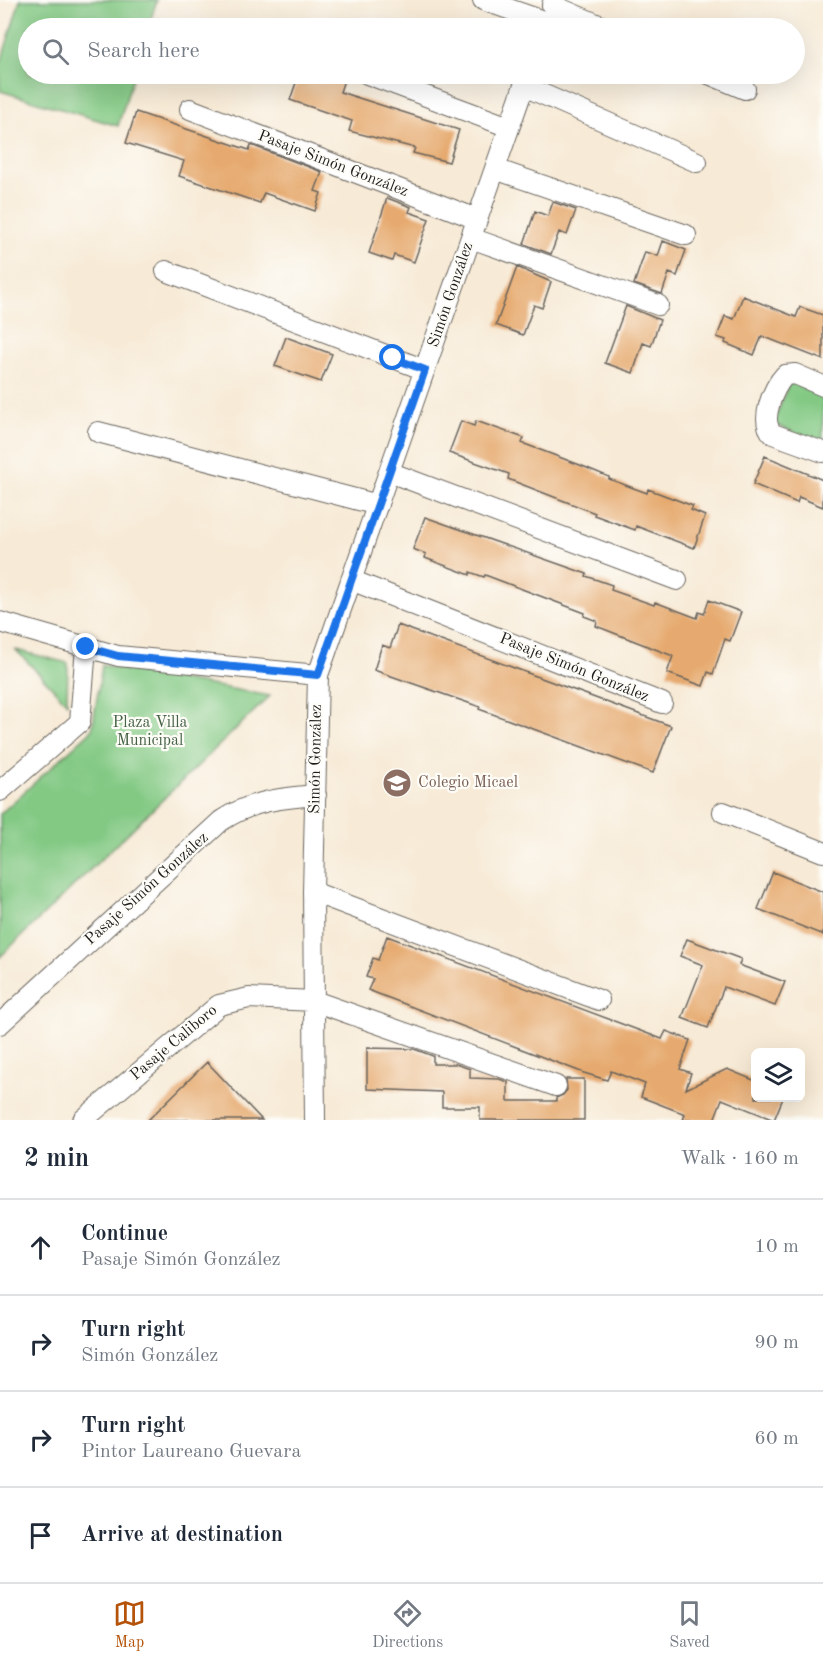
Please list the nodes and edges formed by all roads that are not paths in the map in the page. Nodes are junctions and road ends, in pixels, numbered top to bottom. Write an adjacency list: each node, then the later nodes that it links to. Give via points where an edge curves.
1 (483, 0): 2 (street)
2 (549, 14): 3 (street)
3 (565, 18)
4 (394, 84): 10 (street)
5 (525, 84): 10 (street, Simón González)
6 (534, 84): 11 (street)
7 (733, 84): 8 (street)
8 (745, 89)
9 (190, 109): 13 (street, Pasaje Simón González)
10 (509, 127): 12 (street, Simón González)
11 (697, 162)
12 (495, 169): 13 (street, Simón González); 14 (street)
13 (477, 219): 15 (street, Simón González)
14 (686, 235)
15 (471, 238): 17 (street); 18 (street, Simón González)
16 (166, 271): 18 (street)
17 (658, 305)
18 (425, 370): 22 (street, Simón González)
19 (823, 386): 21 (street, via 795,374 785,375 765,420 773,434)
20 (98, 432): 23 (street)
21 (823, 452)
22 (389, 472): 23 (street, Simón González); 25 (street)
23 (378, 505): 24 (street, Simón González)
24 (351, 580): 28 (street, Simón González); 29 (street, Pasaje Simón González)
25 (677, 580)
26 (0, 622): 27 (street)
27 (86, 647): 28 (street, via 118,656); 30 (street, via 80,722)
28 (318, 675): 31 (street, Simón González)
29 (662, 703)
30 (0, 791)
31 (316, 795): 34 (street, Simón González); 37 (street, Pasaje Simón González, via 267,800 221,821)
32 (723, 812): 33 (street)
33 (823, 852)
34 (313, 892): 35 (street); 36 (street, Simón González)
35 (599, 1000)
36 (314, 1001): 38 (street); 39 (street, Pasaje Caliboro, via 249,998 219,1005); 40 (street, Simón González)
37 (0, 1023)
38 (556, 1086)
39 (83, 1120)
40 (315, 1120)

